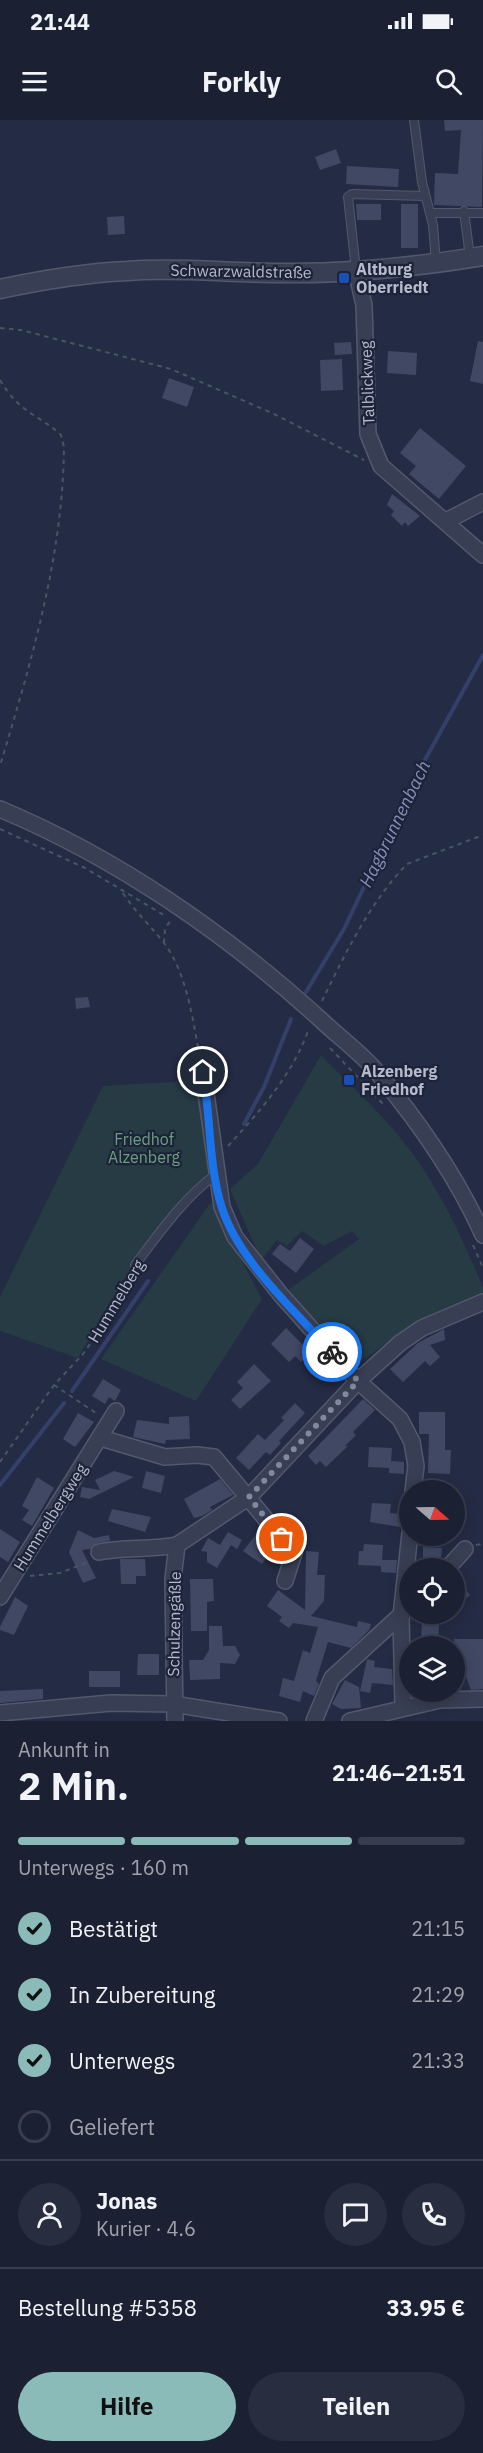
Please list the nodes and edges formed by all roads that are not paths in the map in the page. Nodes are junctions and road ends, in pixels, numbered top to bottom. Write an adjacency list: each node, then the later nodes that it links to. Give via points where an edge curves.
1 (414, 120): 2 (lane)
2 (425, 196): 4 (lane); 8 (lane, via 348,197)
3 (464, 211): 4 (lane); 5 (lane); 6 (lane)
4 (431, 213): 7 (lane)
5 (483, 213)
6 (476, 257): 7 (street, Schwarzwaldstraße)
7 (436, 263): 8 (street, Schwarzwaldstraße)
8 (356, 270): 9 (street, Schwarzwaldstraße, via 127,270); 11 (street, Talblickweg, via 364,305 368,434 381,466)
9 (0, 289)
10 (483, 502): 11 (street)
11 (446, 521): 12 (street, Talblickweg)
12 (483, 555)
13 (0, 809): 16 (street, via 40,826 170,903 232,946 312,1021 376,1070 445,1161 467,1199)
14 (203, 1072): 15 (street)
15 (215, 1167): 17 (lane, Hummelberg); 19 (street, via 222,1207 236,1238)
16 (476, 1235)
17 (135, 1265)
18 (483, 1302): 19 (street, Schulzengäßle, via 422,1328)
19 (358, 1381): 22 (street, via 400,1419 412,1442); 23 (street, Schulzengäßle)
20 (113, 1416): 21 (street, Hummelbergweg)
21 (101, 1438): 23 (street, via 165,1457 214,1457); 29 (street, Hummelbergweg)
22 (415, 1480)
23 (249, 1497): 24 (street, Schulzengäßle); 28 (street, via 294,1553)
24 (177, 1545): 26 (street, Schulzengäßle); 33 (street, Schulzengäßle, via 173,1579)
25 (465, 1550): 27 (street)
26 (99, 1552)
27 (457, 1558)
28 (285, 1581)
29 (0, 1597)
30 (399, 1617): 38 (street, via 332,1678)
31 (405, 1624): 34 (street)
32 (483, 1699): 34 (street, via 440,1700)
33 (173, 1704): 35 (street, via 111,1703); 36 (street, Schulzengäßle); 37 (street)
34 (403, 1707): 39 (street)
35 (0, 1713)
36 (175, 1721)
37 (279, 1721)
38 (314, 1721)
39 (350, 1721)

